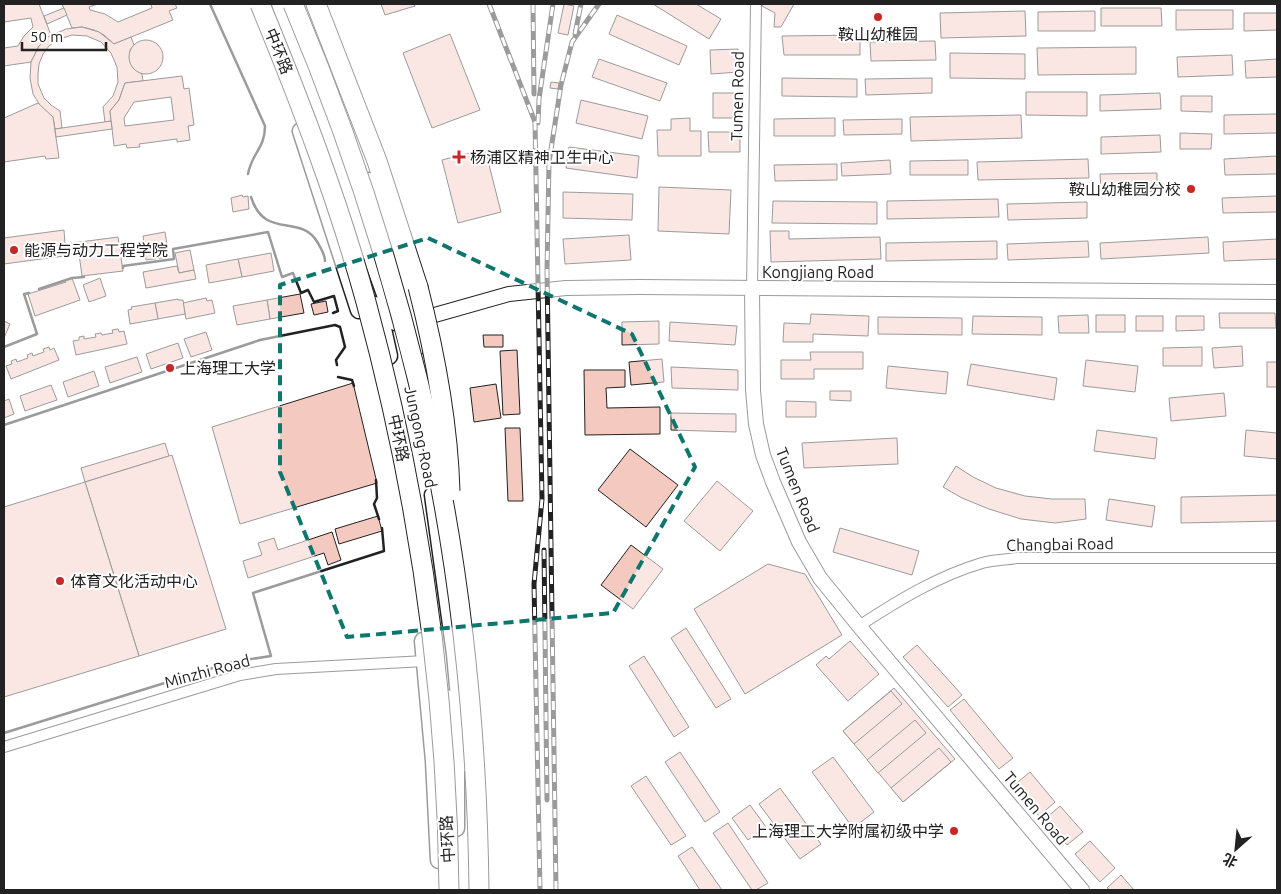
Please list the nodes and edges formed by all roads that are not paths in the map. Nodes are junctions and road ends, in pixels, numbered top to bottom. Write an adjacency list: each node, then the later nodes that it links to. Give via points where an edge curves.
1 (250, 4): 9 (main road, Jungong Road)
2 (260, 4): 27 (highway, 中环路, bridge, via 312,134 340,217 366,301 406,471 421,556 437,692)
3 (268, 4): 10 (main road, Jungong Road)
4 (280, 4): 10 (main road, Jungong Road)
5 (293, 4): 19 (highway, 中环路, bridge, via 366,198 395,292 418,379)
6 (302, 4): 11 (main road, Jungong Road)
7 (316, 4): 19 (highway, bridge, via 377,162 418,287 431,340 449,462)
8 (756, 4): 12 (street, Tumen Road)
9 (299, 126): 10 (main road); 16 (main road, Jungong Road)
10 (324, 141): 11 (main road); 15 (main road, Jungong Road)
11 (362, 163): 14 (main road, Jungong Road, via 378,205)
12 (752, 289): 13 (main road, Kongjiang Road); 14 (main road, Kongjiang Road, via 566,288 510,294); 21 (main road, Tumen Road, via 756,424 772,482 799,542 820,578)
13 (1277, 292)
14 (412, 321): 15 (main road, Kongjiang Road); 23 (main road, Jungong Road, via 445,463 459,541)
15 (389, 327): 16 (main road, Kongjiang Road); 17 (main road, Jungong Road); 25 (main road, Jungong Road, via 432,482 456,654)
16 (365, 333): 18 (main road, Jungong Road)
17 (414, 482): 18 (main road); 28 (main road, Jungong Road, via 438,612 456,768)
18 (404, 511): 22 (main road, Jungong Road)
19 (452, 552): 30 (highway, 中环路, bridge, via 473,748)
20 (1277, 558): 21 (street, Changbai Road, via 1016,558 984,562 948,575)
21 (859, 626): 32 (main road, Tumen Road)
22 (425, 661): 24 (street, Minzhi Road, via 240,675); 26 (main road, Jungong Road, via 434,760)
23 (480, 715): 25 (main road); 31 (main road, Jungong Road)
24 (4, 747)
25 (464, 754): 29 (main road, Jungong Road, via 470,810)
26 (440, 890)
27 (449, 890)
28 (457, 890)
29 (470, 890)
30 (479, 890)
31 (488, 890)
32 (1082, 890)

